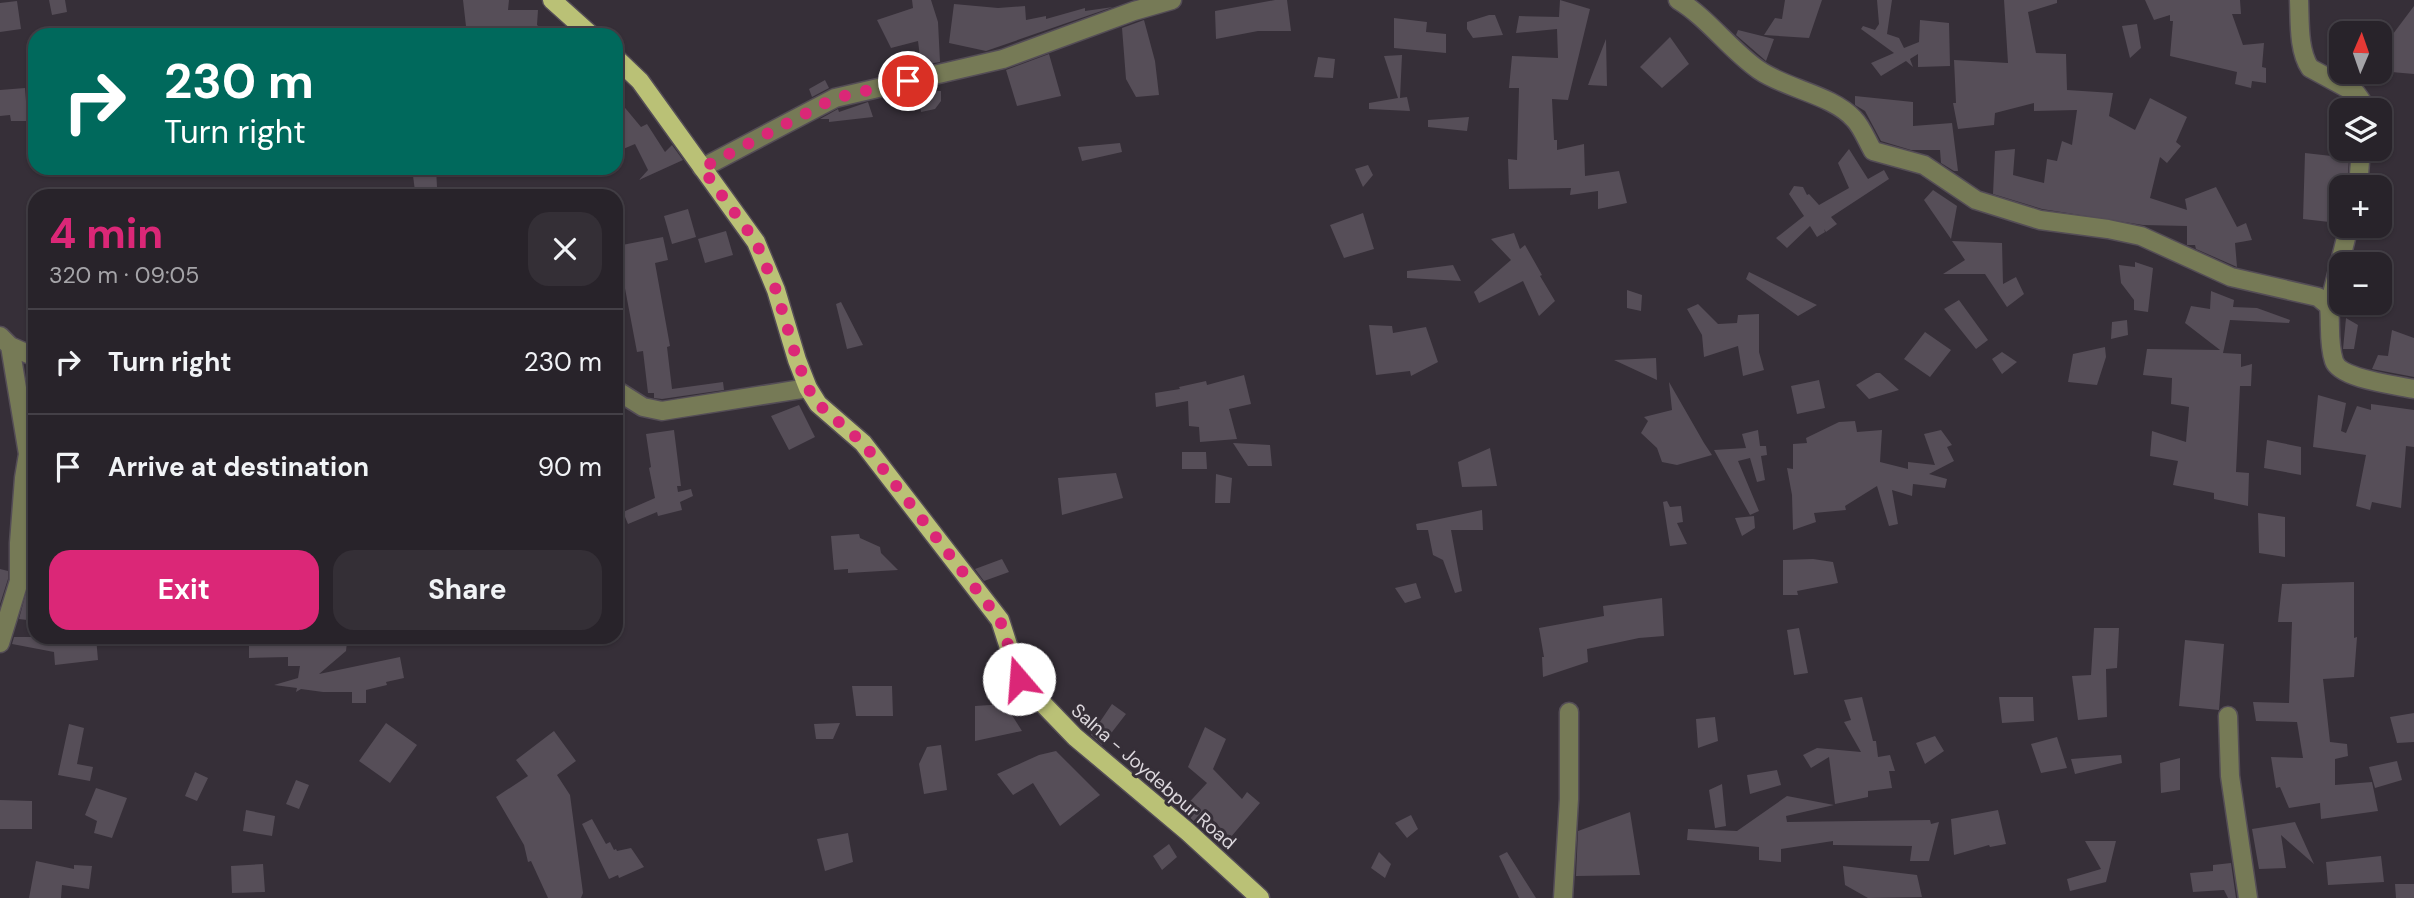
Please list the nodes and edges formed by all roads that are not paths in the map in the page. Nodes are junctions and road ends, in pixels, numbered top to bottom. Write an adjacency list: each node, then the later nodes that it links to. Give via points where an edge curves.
1 (552, 0): 5 (main road)
2 (1172, 0): 8 (street, via 1003,59 835,98)
3 (1678, 0): 9 (street, via 1761,72 1831,102 1854,119 1873,151 1924,165 1976,200 2040,220 2141,236 2231,277 2318,297)
4 (2300, 0): 7 (street, via 2307,64)
5 (584, 28)
6 (623, 65): 8 (main road, Salna - Joydebpur Road, via 640,81)
7 (2360, 98)
8 (702, 168): 13 (main road, Salna - Joydebpur Road, via 756,242)
9 (2329, 306)
10 (2329, 315): 14 (street, via 2334,364 2340,370)
11 (5, 341): 12 (street); 16 (street, via 28,454 19,581)
12 (28, 353)
13 (808, 388): 15 (street, via 663,411 643,407); 19 (main road, Salna - Joydebpur Road, via 818,404 863,443 1000,620 1019,679 1075,737)
14 (2414, 389)
15 (623, 394)
16 (0, 643)
17 (1569, 712): 20 (street)
18 (2228, 716): 21 (street, via 2230,776)
19 (1260, 898)
20 (1563, 898)
21 (2248, 898)

